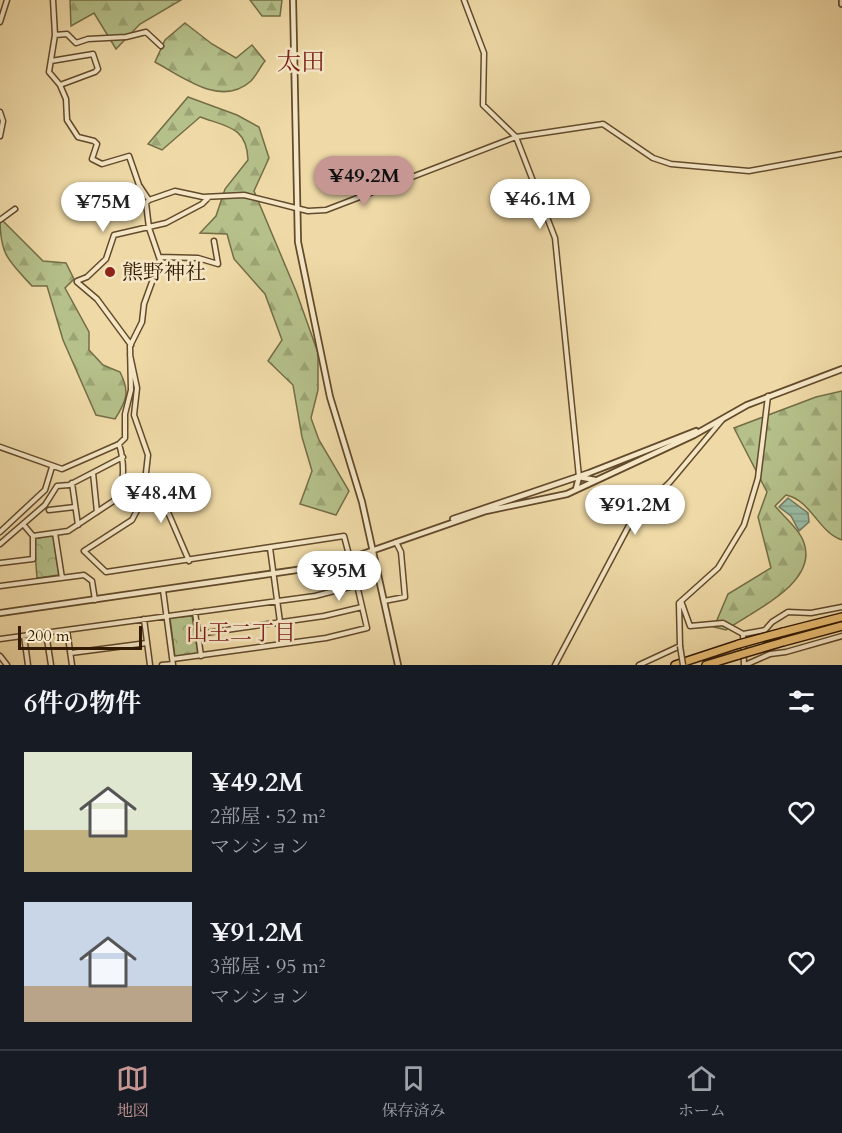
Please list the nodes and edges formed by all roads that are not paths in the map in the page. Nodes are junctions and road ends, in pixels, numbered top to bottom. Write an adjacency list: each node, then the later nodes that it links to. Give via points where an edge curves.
1 (7, 0): 5 (street)
2 (53, 0): 6 (street)
3 (292, 0): 16 (street)
4 (464, 0): 12 (street, via 484,53 483,105)
5 (0, 22)
6 (55, 35): 7 (street, via 67,34 76,43 146,32); 8 (street)
7 (161, 46)
8 (51, 61): 9 (street, via 49,72); 9 (street, via 93,54 98,69 95,72)
9 (60, 85): 15 (street, via 66,99 67,120 78,137 97,144 92,159 102,164 129,156)
10 (0, 112): 11 (street)
11 (0, 136)
12 (516, 137): 13 (street, via 603,124 661,162 749,171); 16 (street, via 333,208); 33 (street, via 555,242)
13 (842, 154)
14 (209, 196): 15 (street, via 175,191); 16 (street, via 243,195); 19 (street, via 184,214)
15 (149, 200): 19 (street)
16 (295, 208): 50 (street, via 298,242 330,397)
17 (15, 209): 18 (street)
18 (0, 220)
19 (149, 228): 21 (street); 22 (street, via 114,235 106,259 77,281 97,299)
20 (214, 241): 21 (street, via 218,264 198,258)
21 (160, 257): 22 (street, via 142,322)
22 (131, 345): 23 (street)
23 (130, 355): 28 (street, via 131,390 124,438); 34 (street, via 137,388 134,415 148,455)
24 (842, 369): 25 (street)
25 (768, 396): 26 (street); 60 (street, via 758,478 744,525 718,568)
26 (725, 416): 27 (street); 94 (street, via 670,482 633,518)
27 (711, 425): 33 (street); 35 (street)
28 (119, 444): 30 (street); 31 (street, via 62,469)
29 (0, 447): 31 (street)
30 (123, 457): 32 (street); 40 (street, via 120,493)
31 (52, 467): 44 (street, via 45,489 36,501)
32 (93, 473): 36 (street); 40 (street)
33 (579, 477): 35 (street); 37 (street); 42 (street, via 484,507)
34 (146, 478): 52 (street, via 164,503); 52 (street, via 143,499 132,519 84,550 106,572)
35 (596, 480): 37 (street)
36 (72, 483): 38 (street); 41 (street, via 57,486 45,505)
37 (576, 489): 42 (street)
38 (75, 507): 39 (street); 43 (street)
39 (48, 510)
40 (97, 512): 43 (street)
41 (23, 524): 46 (street); 48 (street)
42 (446, 524): 47 (street)
43 (78, 525): 45 (street)
44 (0, 532)
45 (55, 533): 46 (street); 55 (street)
46 (33, 536): 53 (street, via 33,559)
47 (396, 542): 50 (street); 58 (street, via 401,552 405,597)
48 (0, 544)
49 (270, 548): 51 (street, via 344,536); 52 (street); 54 (street)
50 (373, 551): 54 (street, via 331,565); 62 (street)
51 (349, 555)
52 (189, 561)
53 (0, 563)
54 (274, 575): 57 (street); 61 (street)
55 (62, 578): 56 (street); 59 (street, via 84,575 92,581)
56 (0, 586)
57 (163, 590): 59 (street); 68 (street)
58 (398, 598): 62 (street); 63 (street)
59 (95, 600): 67 (street)
60 (681, 600): 76 (street, via 690,626 723,622); 82 (street, via 677,609)
61 (277, 601): 64 (street, via 357,585); 66 (street); 71 (street)
62 (384, 601): 93 (street)
63 (403, 605)
64 (362, 607): 71 (street); 81 (street, via 367,628)
65 (842, 608): 76 (street, via 811,613 792,611 765,630)
66 (195, 612): 68 (street); 75 (street)
67 (0, 613)
68 (166, 616): 70 (street); 86 (street)
69 (842, 616): 96 (highway, bridge)
70 (144, 619): 73 (street); 80 (street)
71 (280, 623): 75 (street); 81 (street)
72 (842, 626): 98 (highway, bridge)
73 (68, 630): 74 (street); 83 (street)
74 (46, 633): 77 (street); 89 (street)
75 (198, 634): 85 (street)
76 (743, 634): 99 (street)
77 (24, 636): 79 (street); 88 (street)
78 (842, 636): 99 (street, via 770,654)
79 (0, 639)
80 (147, 643): 83 (street); 91 (street)
81 (283, 644): 85 (street)
82 (680, 646): 95 (street); 97 (street, bridge)
83 (71, 653): 90 (street)
84 (0, 656): 87 (street)
85 (201, 656): 86 (street)
86 (173, 663): 92 (street)
87 (7, 665)
88 (28, 665)
89 (51, 665)
90 (72, 665)
91 (150, 665)
92 (162, 665)
93 (398, 665)
94 (555, 665)
95 (639, 665)
96 (675, 665)
97 (683, 665)
98 (706, 665)
99 (745, 665)

